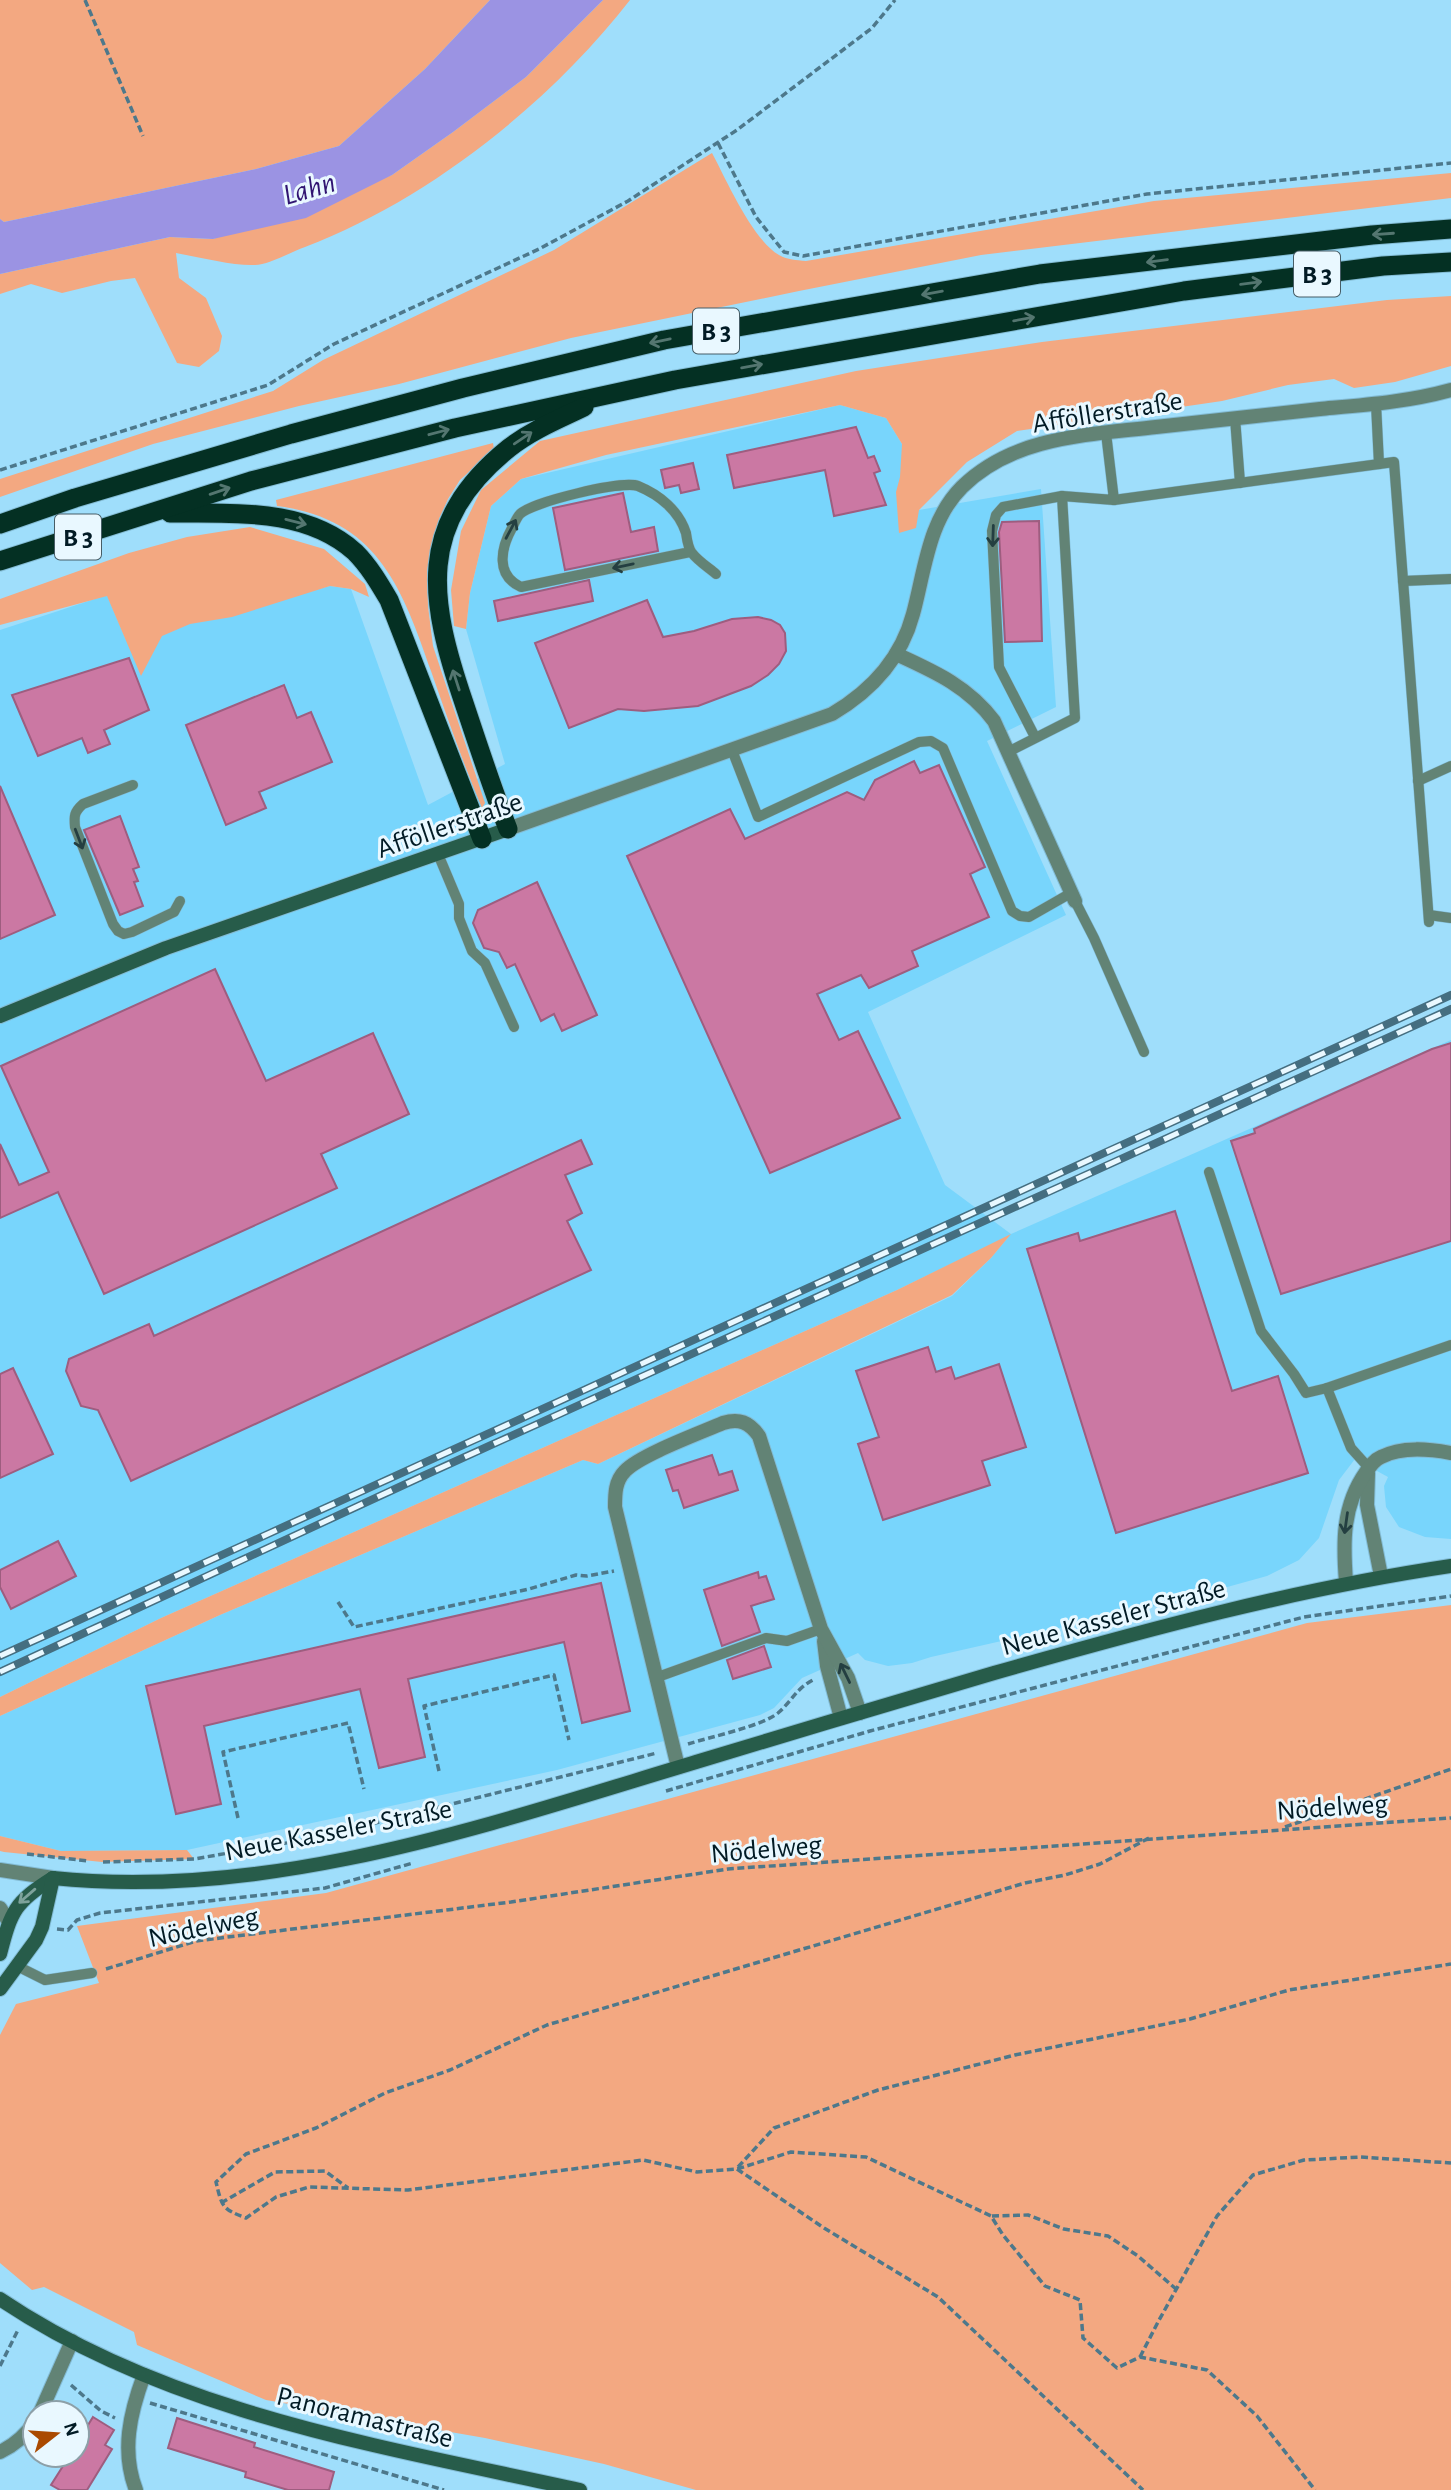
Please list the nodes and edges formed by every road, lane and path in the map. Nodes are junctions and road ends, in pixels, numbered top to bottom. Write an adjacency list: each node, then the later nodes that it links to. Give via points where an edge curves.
1 (85, 0): 3 (path)
2 (895, 0): 4 (path, via 872,28)
3 (143, 136)
4 (718, 143): 5 (path, via 756,217 784,252 803,256 1147,194); 14 (path, via 628,201 540,249 334,344 268,384)
5 (1451, 163)
6 (1451, 229): 19 (highway, B 3, one-way to 19, via 1040,274 664,340 463,387 291,434)
7 (1451, 262): 9 (highway, B 3, one-way to 7, via 1184,291)
8 (1451, 390): 10 (street, Afföllerstraße)
9 (613, 393): 18 (highway, B 3, one-way to 9, via 251,481); 32 (highway, one-way to 9, via 440,624 437,582 443,537 452,513 473,482 509,447)
10 (1376, 404): 11 (street, Afföllerstraße); 13 (lane)
11 (1235, 418): 12 (street, Afföllerstraße); 15 (lane)
12 (1106, 433): 17 (lane); 25 (street, Afföllerstraße, via 1042,442 1020,450 1002,457 961,488 925,555 913,615)
13 (1379, 464): 15 (lane); 24 (lane, via 1394,462)
14 (0, 470)
15 (1240, 483): 17 (lane)
16 (1062, 496): 17 (lane); 26 (lane, via 1075,718); 26 (lane, one-way to 26, via 1003,507 992,531 999,667)
17 (1114, 500)
18 (155, 513): 21 (highway, B 3); 33 (highway, one-way to 33, via 283,518 321,529 356,554 389,600)
19 (0, 524)
20 (690, 552): 20 (lane, one-way to 20, via 521,587 504,572 502,559 503,544 519,514 544,502 622,484 636,486 679,515); 22 (lane)
21 (0, 561)
22 (716, 574)
23 (1451, 579): 24 (lane)
24 (1403, 581): 30 (lane)
25 (896, 654): 27 (street, Afföllerstraße, via 865,693 832,714); 28 (street, via 937,672 970,695 994,720)
26 (1035, 737): 28 (lane)
27 (732, 750): 32 (street, Afföllerstraße); 35 (lane, via 758,817 919,743 934,742 943,748 1012,911 1028,917)
28 (1007, 752): 35 (street)
29 (1451, 766): 30 (lane)
30 (1418, 780): 37 (lane, via 1429,919)
31 (134, 785): 36 (lane, one-way to 36, via 83,804 74,817 113,924 124,934 132,932 174,912)
32 (508, 830): 33 (main road, Afföllerstraße)
33 (482, 839): 34 (main road, Afföllerstraße)
34 (438, 854): 38 (main road, Afföllerstraße, via 166,948); 39 (lane, via 472,951 485,963)
35 (1073, 897): 40 (lane)
36 (180, 901)
37 (1451, 918)
38 (0, 1016)
39 (514, 1027)
40 (1144, 1052)
41 (1209, 1172): 43 (lane, via 1261,1331 1306,1393)
42 (1451, 1345): 43 (lane)
43 (1327, 1388): 45 (lane, via 1351,1448)
44 (1451, 1453): 45 (street, via 1426,1449 1396,1452 1382,1456)
45 (1369, 1468): 48 (street, via 1367,1506); 49 (street, one-way to 49, via 1346,1515)
46 (1451, 1566): 48 (main road, Neue Kasseler Straße)
47 (629, 1567): 50 (path, via 576,1575 354,1628); 51 (street, via 615,1507 618,1482 625,1471 723,1423 743,1421 759,1436); 53 (street)
48 (1381, 1576): 49 (main road, Neue Kasseler Straße)
49 (1346, 1583): 54 (main road, Neue Kasseler Straße, via 1111,1640)
50 (338, 1602)
51 (822, 1632): 52 (street); 53 (lane, via 787,1641 766,1638); 54 (street, one-way to 51, via 848,1678)
52 (830, 1674): 55 (street); 57 (path, via 804,1684 766,1720)
53 (656, 1678): 57 (street)
54 (860, 1713): 55 (main road, Neue Kasseler Straße)
55 (841, 1718): 58 (main road, Neue Kasseler Straße)
56 (569, 1740): 60 (path, via 554,1675 467,1694 424,1706)
57 (672, 1749): 58 (street); 68 (path, via 315,1838 194,1859)
58 (678, 1767): 70 (main road, Neue Kasseler Straße, via 438,1838 307,1865 230,1877 150,1882)
59 (1451, 1769): 64 (path)
60 (439, 1771)
61 (364, 1789): 62 (path, via 348,1723 263,1741 223,1752)
62 (238, 1818)
63 (1451, 1818): 64 (path, Nödelweg)
64 (1280, 1829): 65 (path, Nödelweg)
65 (1149, 1838): 76 (path, Nödelweg, via 728,1869 511,1902 197,1941); 81 (path, via 1100,1864 1065,1875 547,2025 450,2070 384,2092 316,2128 246,2154 216,2182)
66 (17, 1853): 67 (path)
67 (90, 1861)
68 (102, 1861)
69 (0, 1870): 70 (street, Neue Kasseler Straße)
70 (53, 1878): 72 (main road, one-way to 72, via 30,1892); 75 (main road, via 42,1927)
71 (0, 1908): 72 (street)
72 (9, 1922): 73 (main road)
73 (0, 1954)
74 (1451, 1964): 79 (path, via 1289,1990 1190,2019 1014,2055 878,2090 774,2128)
75 (17, 1966): 76 (lane, via 45,1980); 77 (main road)
76 (92, 1973)
77 (0, 1989)
78 (1451, 2163): 83 (path, via 1360,2157 1304,2160 1253,2175 1217,2216)
79 (737, 2169): 80 (path, via 697,2172 643,2160 408,2190); 82 (path, via 790,2152 866,2158); 99 (path, via 938,2297)
80 (348, 2189): 81 (path, via 310,2187 276,2197 246,2218); 81 (path, via 325,2171 275,2172)
81 (221, 2203)
82 (991, 2217): 83 (path, via 1028,2215 1064,2229 1108,2236); 87 (path, via 1045,2286 1080,2300 1083,2338 1118,2368)
83 (1175, 2289): 87 (path)
84 (0, 2299): 85 (main road, Panoramastraße)
85 (26, 2316): 86 (main road, Panoramastraße); 88 (path)
86 (72, 2341): 89 (street); 90 (main road, Panoramastraße)
87 (1140, 2357): 100 (path, via 1208,2370 1257,2416)
88 (0, 2366)
89 (58, 2373): 91 (street); 93 (path, via 101,2411)
90 (144, 2375): 92 (street); 98 (main road, Panoramastraße, via 264,2417)
91 (46, 2399)
92 (135, 2399): 93 (street); 97 (path)
93 (130, 2424): 96 (street, via 129,2466)
94 (21, 2439): 95 (street)
95 (0, 2452)
96 (136, 2490)
97 (444, 2490)
98 (580, 2490)
99 (1143, 2490)
100 (1315, 2490)

